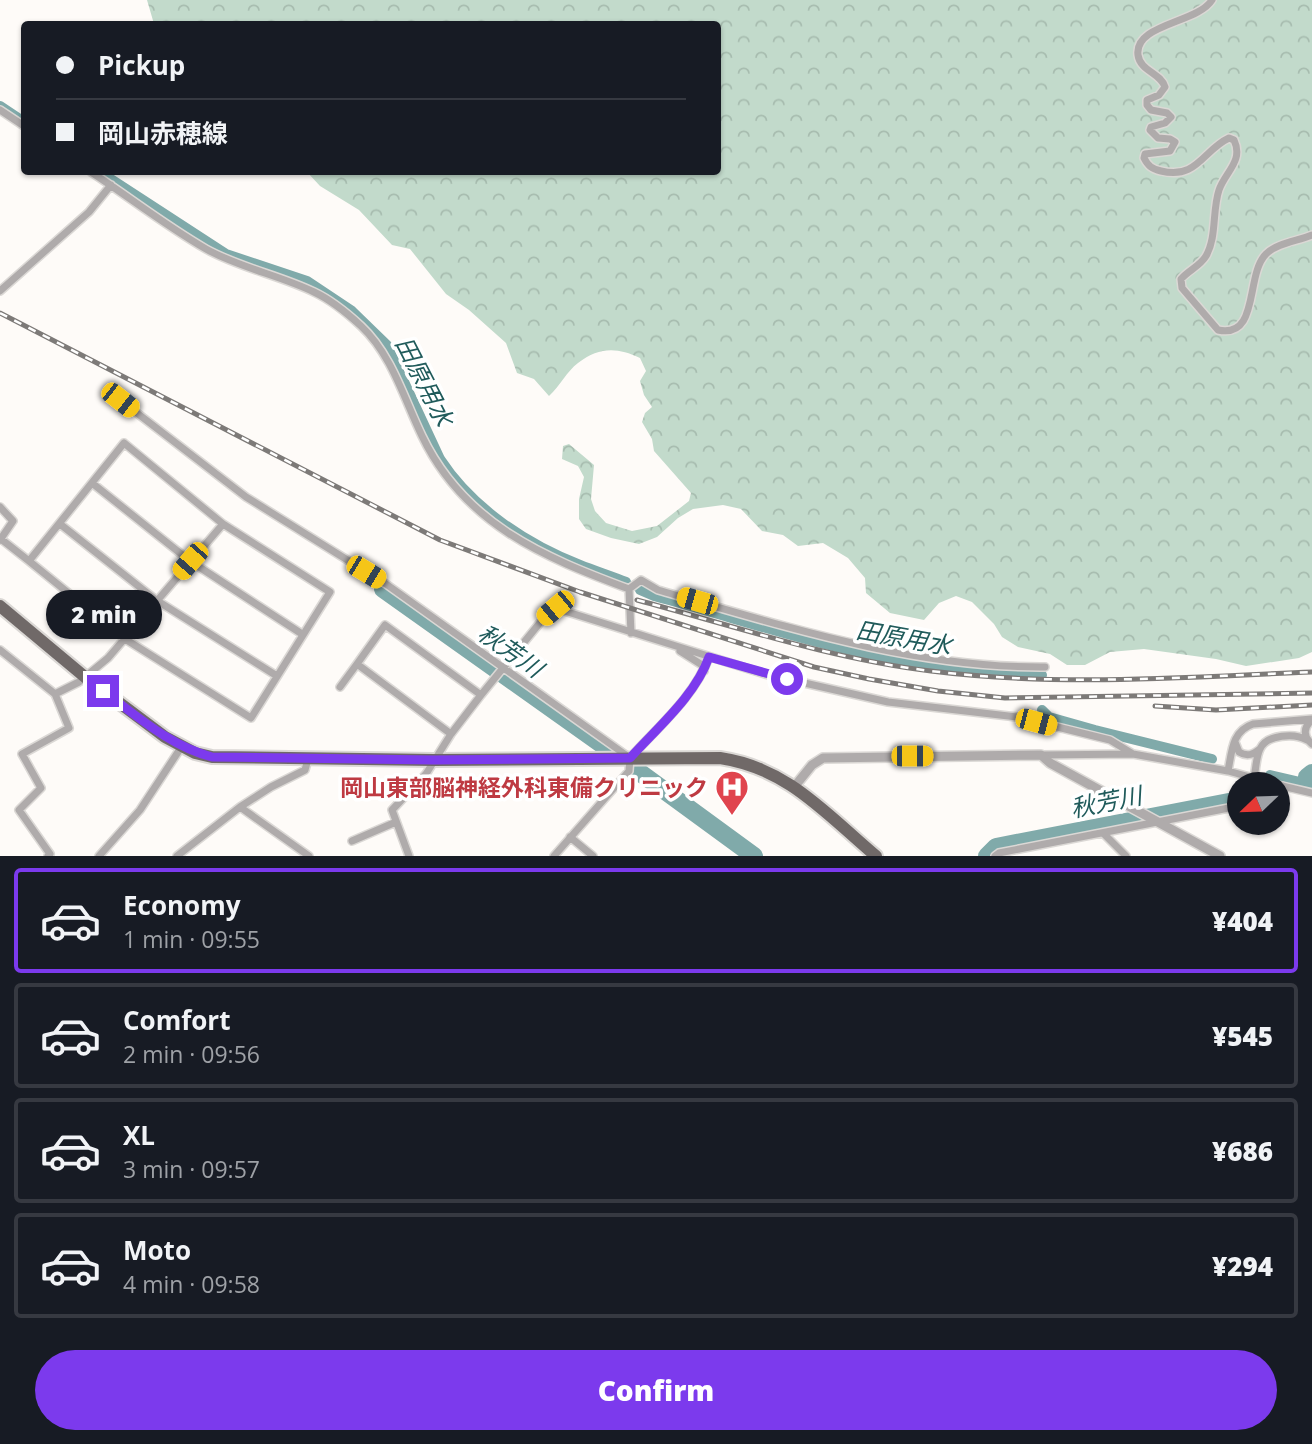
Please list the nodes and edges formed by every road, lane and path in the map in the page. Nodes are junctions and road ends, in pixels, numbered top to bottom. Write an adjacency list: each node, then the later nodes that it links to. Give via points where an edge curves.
1 (1212, 0): 6 (street, via 1208,7 1149,34 1138,49 1141,64 1159,77 1165,88 1147,100 1147,105 1171,117 1150,130 1158,138 1175,142 1171,151 1145,154 1148,165 1178,173 1206,158 1222,141 1229,138 1236,144 1234,166 1219,188 1210,246 1200,263 1181,279 1182,288 1218,330 1235,330 1247,315 1258,264 1277,247)
2 (0, 110): 3 (street)
3 (21, 125)
4 (96, 175): 5 (street)
5 (111, 185): 7 (street, via 89,212); 16 (street, via 205,248 333,303 361,325 384,353 434,460 463,497 513,538)
6 (1312, 235)
7 (0, 291)
8 (120, 400): 27 (street, via 246,497 386,584)
9 (92, 483): 11 (street); 12 (street, via 124,443); 15 (street)
10 (0, 507): 13 (street, via 13,521)
11 (60, 524): 14 (street); 17 (street)
12 (223, 524): 15 (street); 20 (street, via 330,592)
13 (0, 539): 14 (street)
14 (29, 561): 21 (street)
15 (190, 561): 17 (street); 20 (street)
16 (629, 589): 19 (street); 26 (street, via 641,580 658,590 897,653 982,665)
17 (156, 600): 21 (street); 29 (street)
18 (0, 607): 30 (main road)
19 (631, 633): 22 (street); 27 (street, via 555,608)
20 (302, 634): 29 (street)
21 (125, 639): 29 (street, via 251,718); 30 (street)
22 (673, 647): 24 (street); 28 (street, via 702,665)
23 (0, 650): 32 (street)
24 (709, 657): 28 (street); 40 (street, via 888,702 1017,718 1110,740)
25 (356, 664): 31 (street); 33 (street, via 385,625); 35 (street)
26 (1045, 667)
27 (504, 668): 33 (street); 42 (street)
28 (704, 671): 42 (street)
29 (277, 676)
30 (85, 677): 32 (street); 38 (main road)
31 (340, 688)
32 (55, 694): 59 (street, via 69,728 22,754 41,788 19,810)
33 (481, 695): 35 (street)
34 (1312, 719): 36 (street, via 1253,724 1239,731); 37 (street, via 1306,728)
35 (451, 734): 44 (street)
36 (1235, 740): 39 (street, via 1242,754); 45 (street)
37 (1310, 742): 39 (street, via 1300,736 1279,737)
38 (182, 746): 43 (main road, via 212,757); 60 (street, via 140,810)
39 (1260, 749): 47 (street)
40 (1133, 754): 41 (street); 45 (street)
41 (1041, 755): 48 (street, via 823,758); 53 (street)
42 (630, 758): 44 (main road); 48 (main road, via 738,761 759,766); 56 (street, via 629,771)
43 (308, 759): 44 (main road); 51 (street, via 305,770)
44 (434, 760): 54 (street, via 392,810)
45 (1228, 771): 46 (street)
46 (1232, 772)
47 (1255, 772)
48 (795, 786): 58 (main road)
49 (1290, 788): 50 (street)
50 (1312, 793)
51 (240, 807): 61 (street); 62 (street)
52 (1227, 808): 53 (street)
53 (1156, 821): 55 (street); 68 (street)
54 (396, 822): 57 (street); 63 (street)
55 (1104, 834): 66 (street); 67 (street)
56 (570, 837): 64 (street); 65 (street)
57 (352, 841)
58 (871, 854)
59 (48, 856)
60 (99, 856)
61 (177, 856)
62 (309, 856)
63 (409, 856)
64 (554, 856)
65 (593, 856)
66 (995, 856)
67 (1126, 856)
68 (1220, 856)

